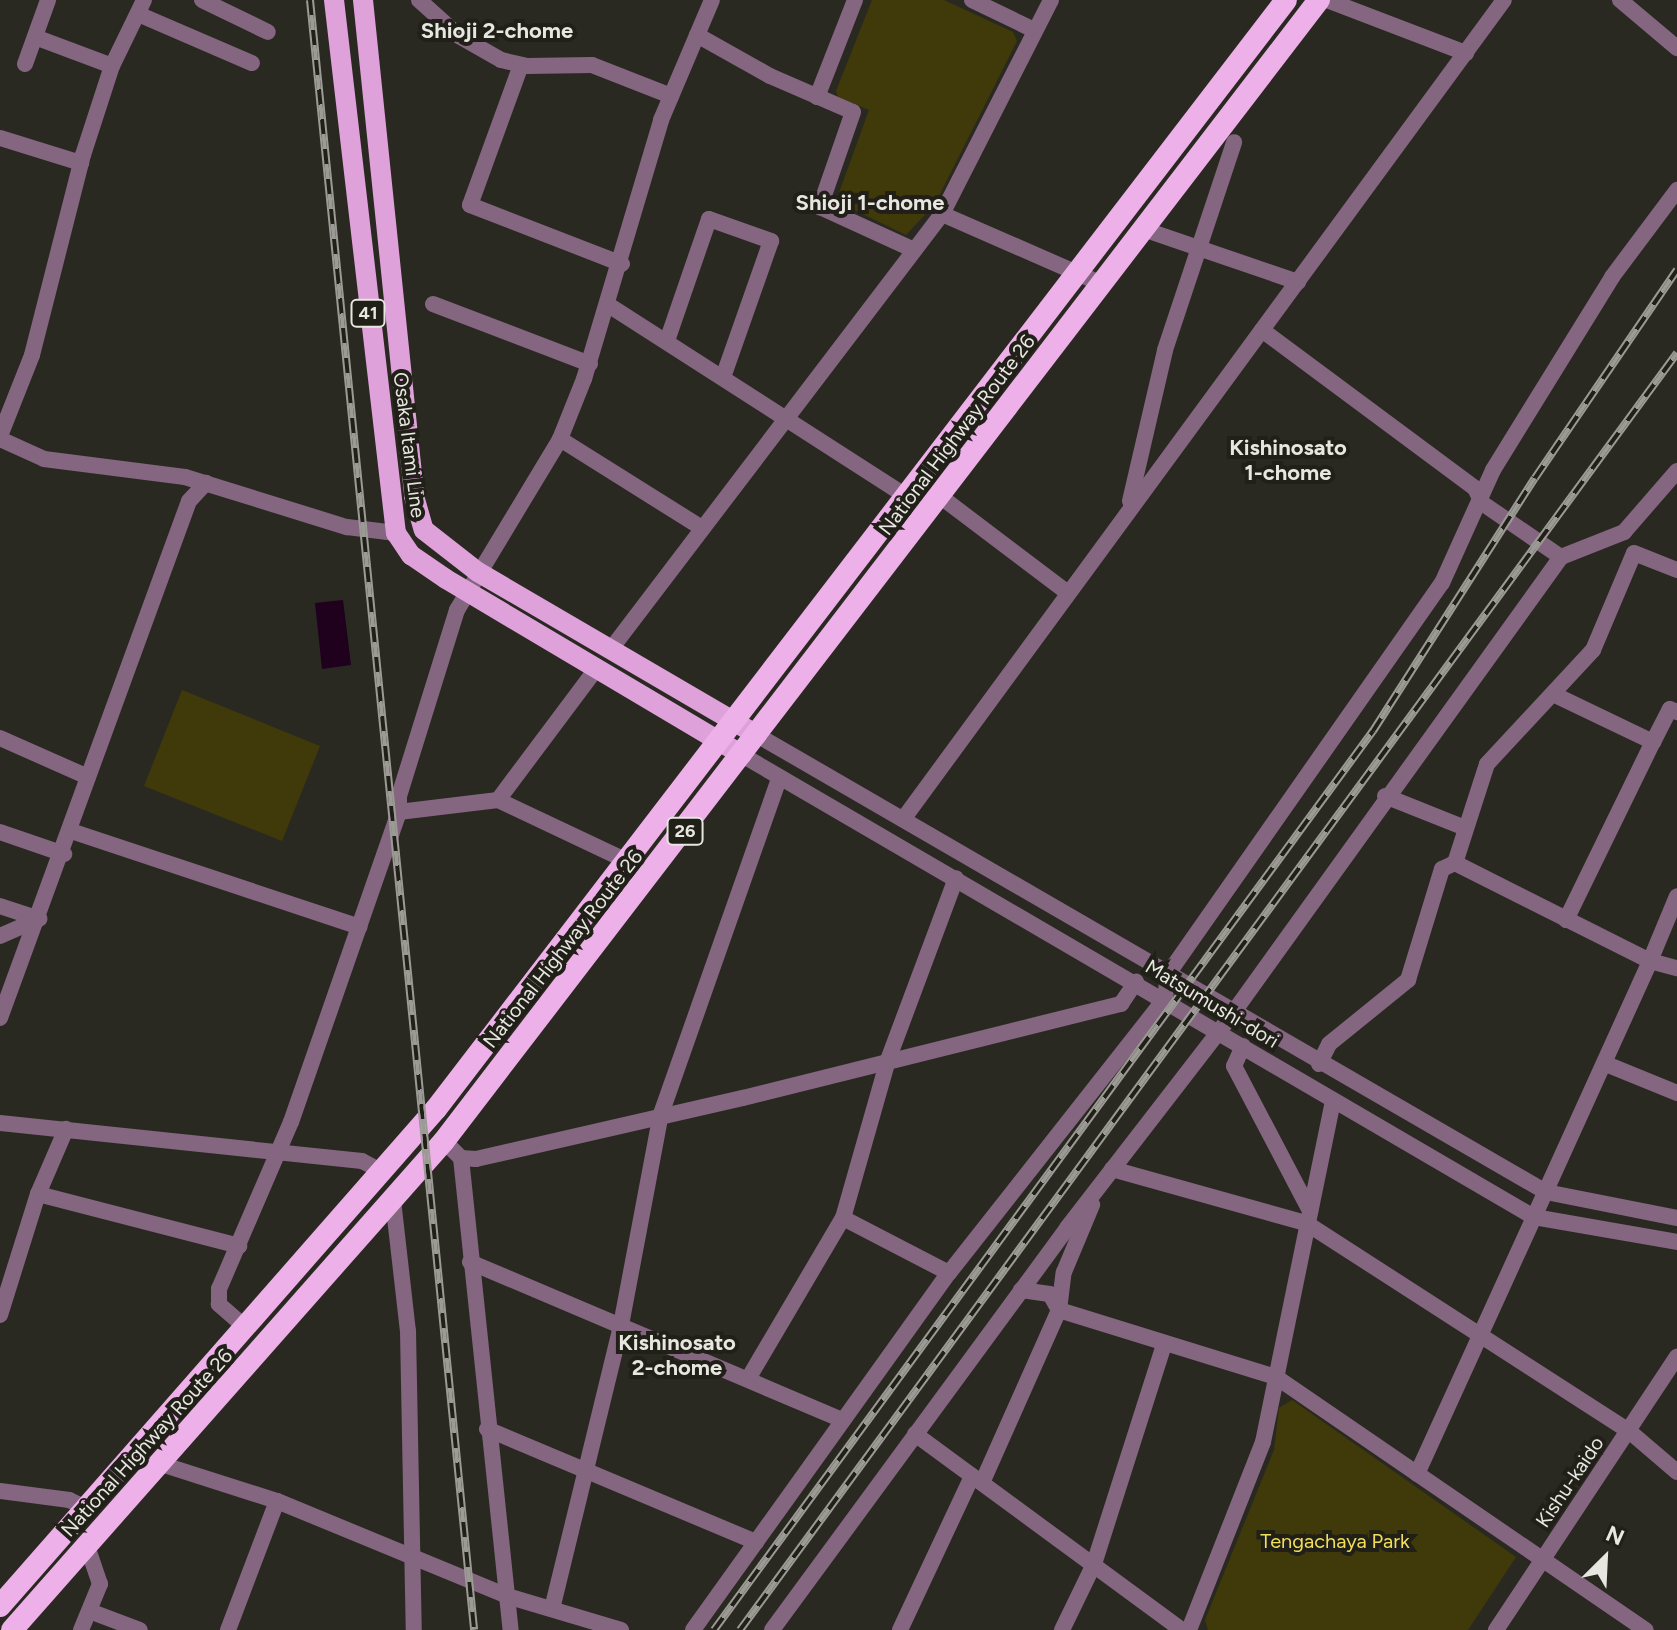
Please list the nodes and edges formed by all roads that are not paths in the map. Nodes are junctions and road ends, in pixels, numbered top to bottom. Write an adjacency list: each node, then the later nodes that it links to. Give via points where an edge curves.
1 (48, 0): 19 (street)
2 (202, 0): 17 (street)
3 (334, 0): 57 (main road, Osaka Itami Line / 41)
4 (363, 0): 61 (main road, Osaka Itami Line / 41, via 414,496 424,530)
5 (419, 0): 24 (street, via 484,52)
6 (712, 0): 18 (street)
7 (855, 0): 27 (street)
8 (972, 0): 16 (street)
9 (1051, 0): 16 (street)
10 (1285, 0): 37 (highway, National Highway Route 26 / 26)
11 (1319, 0): 33 (highway, National Highway Route 26 / 26)
12 (1327, 0): 21 (street)
13 (1504, 0): 21 (street)
14 (1620, 0): 20 (street)
15 (141, 7): 22 (street); 25 (street)
16 (1034, 30): 32 (street)
17 (268, 32)
18 (697, 35): 26 (street); 27 (street)
19 (35, 37): 23 (street); 25 (street)
20 (1677, 48)
21 (1466, 53): 38 (street)
22 (252, 63)
23 (25, 64)
24 (521, 65): 26 (street, via 592,65); 36 (street, via 470,205)
25 (112, 66): 30 (street)
26 (671, 96): 36 (street)
27 (817, 97): 35 (street, via 853,112 820,207)
28 (0, 138): 30 (street)
29 (1234, 142): 34 (street)
30 (81, 163): 47 (street, via 32,355)
31 (1677, 190): 53 (street, via 1612,277 1493,470)
32 (942, 214): 35 (street); 37 (street)
33 (1143, 229): 34 (street); 39 (highway, National Highway Route 26 / 26)
34 (1198, 248): 38 (street); 54 (street, via 1165,350)
35 (914, 250): 46 (street)
36 (622, 264): 41 (street)
37 (1077, 273): 39 (street); 51 (highway, National Highway Route 26 / 26)
38 (1298, 282): 42 (street)
39 (1102, 284): 52 (highway, National Highway Route 26 / 26)
40 (433, 304): 44 (street)
41 (610, 306): 43 (street); 44 (street)
42 (1262, 330): 53 (street, via 1475,488); 54 (street)
43 (667, 341): 45 (street); 45 (street, via 709,219 771,241)
44 (590, 364): 48 (street)
45 (723, 377): 46 (street)
46 (786, 416): 51 (street); 55 (street)
47 (0, 438): 50 (street, via 53,461 130,467)
48 (560, 439): 55 (street); 61 (street)
49 (1677, 471): 56 (street)
50 (206, 483): 57 (street, via 347,527); 74 (street, via 189,501)
51 (907, 497): 68 (highway, National Highway Route 26 / 26)
52 (941, 497): 63 (street); 69 (highway, National Highway Route 26 / 26)
53 (1482, 503): 59 (street); 95 (street, via 1442,583)
54 (1128, 511): 63 (street)
55 (702, 528): 64 (street)
56 (1624, 532): 58 (street); 59 (street)
57 (396, 533): 62 (main road, Osaka Itami Line, via 411,555)
58 (1634, 553): 60 (street); 66 (street, via 1593,650)
59 (1561, 557): 76 (street)
60 (1677, 570)
61 (478, 572): 62 (street); 64 (main road, Osaka Itami Line / 41)
62 (466, 592): 65 (main road, Osaka Itami Line); 78 (street, via 399,796)
63 (1068, 593): 79 (street)
64 (611, 649): 68 (main road, Osaka Itami Line / 41)
65 (596, 669): 71 (main road, Osaka Itami Line); 77 (street)
66 (1555, 695): 72 (street); 80 (street, via 1487,764)
67 (1677, 712): 72 (street, via 1670,709)
68 (733, 722): 69 (main road, Osaka Itami Line / 41); 71 (highway, National Highway Route 26 / 26)
69 (757, 735): 73 (highway, National Highway Route 26 / 26); 79 (street, Matsumushi-dori)
70 (0, 738): 74 (street)
71 (720, 741): 73 (main road, Osaka Itami Line); 84 (highway, National Highway Route 26 / 26)
72 (1653, 742): 90 (street)
73 (742, 755): 75 (street, Matsumushi-dori); 110 (highway, National Highway Route 26 / 26)
74 (88, 777): 81 (street)
75 (780, 777): 86 (street, Matsumushi-dori); 107 (street)
76 (1385, 796): 80 (street); 98 (street)
77 (498, 800): 78 (street); 84 (street)
78 (399, 812): 91 (street)
79 (904, 818): 95 (street, Matsumushi-dori)
80 (1465, 828): 85 (street)
81 (71, 831): 83 (street); 91 (street)
82 (0, 832): 83 (street)
83 (64, 854): 89 (street)
84 (627, 861): 114 (highway, National Highway Route 26 / 26)
85 (1455, 863): 90 (street); 103 (street, via 1442,869 1408,980 1329,1044)
86 (956, 878): 96 (street, Matsumushi-dori); 102 (street)
87 (1677, 896): 93 (street)
88 (0, 906): 89 (street)
89 (39, 919): 92 (street); 99 (street)
90 (1566, 920): 93 (street)
91 (359, 927): 111 (street)
92 (0, 936)
93 (1650, 961): 94 (street); 104 (street)
94 (1677, 968)
95 (1168, 974): 97 (street); 98 (street, Matsumushi-dori)
96 (1136, 982): 97 (street, Matsumushi-dori); 102 (street, via 1121,1004)
97 (1165, 999): 100 (street, Matsumushi-dori); 126 (street)
98 (1233, 1013): 100 (street); 103 (street, Matsumushi-dori)
99 (0, 1018)
100 (1218, 1031): 101 (street, Matsumushi-dori); 113 (street)
101 (1243, 1046): 106 (street, Matsumushi-dori); 119 (street, via 1234,1066)
102 (888, 1060): 107 (street); 121 (street)
103 (1319, 1064): 116 (street, Matsumushi-dori)
104 (1606, 1064): 105 (street); 116 (street)
105 (1677, 1093)
106 (1333, 1100): 119 (street); 120 (street, Matsumushi-dori)
107 (661, 1114): 112 (street, via 476,1159); 130 (street)
108 (0, 1123): 109 (street)
109 (66, 1129): 111 (street); 117 (street)
110 (444, 1141): 112 (street); 118 (highway, National Highway Route 26 / 26)
111 (279, 1152): 114 (street, via 362,1161); 124 (street)
112 (461, 1158): 125 (street)
113 (1112, 1169): 115 (street); 119 (street)
114 (383, 1172): 131 (highway, National Highway Route 26 / 26)
115 (1100, 1185): 127 (street); 128 (street, via 1064,1272)
116 (1546, 1192): 120 (street); 122 (street, Matsumushi-dori)
117 (38, 1194): 124 (street); 129 (street)
118 (393, 1200): 141 (highway, National Highway Route 26 / 26); 152 (street, via 408,1331)
119 (1308, 1217): 132 (street); 135 (street)
120 (1534, 1217): 123 (street, Matsumushi-dori); 132 (street)
121 (843, 1218): 126 (street); 136 (street)
122 (1677, 1218)
123 (1677, 1242)
124 (239, 1246): 131 (street, via 219,1289 219,1304)
125 (470, 1262): 130 (street); 138 (street)
126 (949, 1273): 137 (street)
127 (1021, 1290): 128 (street, via 1050,1294); 140 (street)
128 (1059, 1310): 133 (street); 145 (street)
129 (0, 1315)
130 (621, 1325): 136 (street); 142 (street)
131 (245, 1327): 148 (highway, National Highway Route 26 / 26)
132 (1481, 1333): 139 (street); 144 (street)
133 (1164, 1345): 135 (street); 153 (street)
134 (1677, 1357): 139 (street, Kishu-kaido)
135 (1276, 1377): 144 (street); 170 (street, via 1263,1442)
136 (748, 1379): 137 (street)
137 (843, 1420): 149 (street)
138 (487, 1429): 142 (street); 154 (street)
139 (1629, 1431): 143 (street); 151 (street, Kishu-kaido)
140 (915, 1434): 145 (street); 166 (street)
141 (161, 1464): 147 (street); 150 (highway, National Highway Route 26 / 26)
142 (583, 1471): 149 (street); 156 (street)
143 (1677, 1472)
144 (1417, 1474): 151 (street)
145 (977, 1480): 153 (street); 167 (street)
146 (0, 1491): 148 (street, via 69,1500)
147 (277, 1501): 152 (street); 161 (street)
148 (86, 1508): 155 (highway, National Highway Route 26 / 26)
149 (756, 1542): 165 (street)
150 (87, 1546): 157 (street, via 100,1584); 158 (highway, National Highway Route 26 / 26)
151 (1543, 1558): 171 (street, Kishu-kaido); 172 (street)
152 (410, 1559): 154 (street); 162 (street)
153 (1094, 1564): 168 (street); 169 (street)
154 (507, 1596): 156 (street); 163 (street)
155 (0, 1606)
156 (552, 1609): 164 (street)
157 (92, 1612): 159 (street); 160 (street)
158 (12, 1630)
159 (81, 1630)
160 (140, 1630)
161 (228, 1630)
162 (414, 1630)
163 (511, 1630)
164 (621, 1630)
165 (693, 1630)
166 (772, 1630)
167 (900, 1630)
168 (1062, 1630)
169 (1182, 1630)
170 (1189, 1630)
171 (1496, 1630)
172 (1646, 1630)

